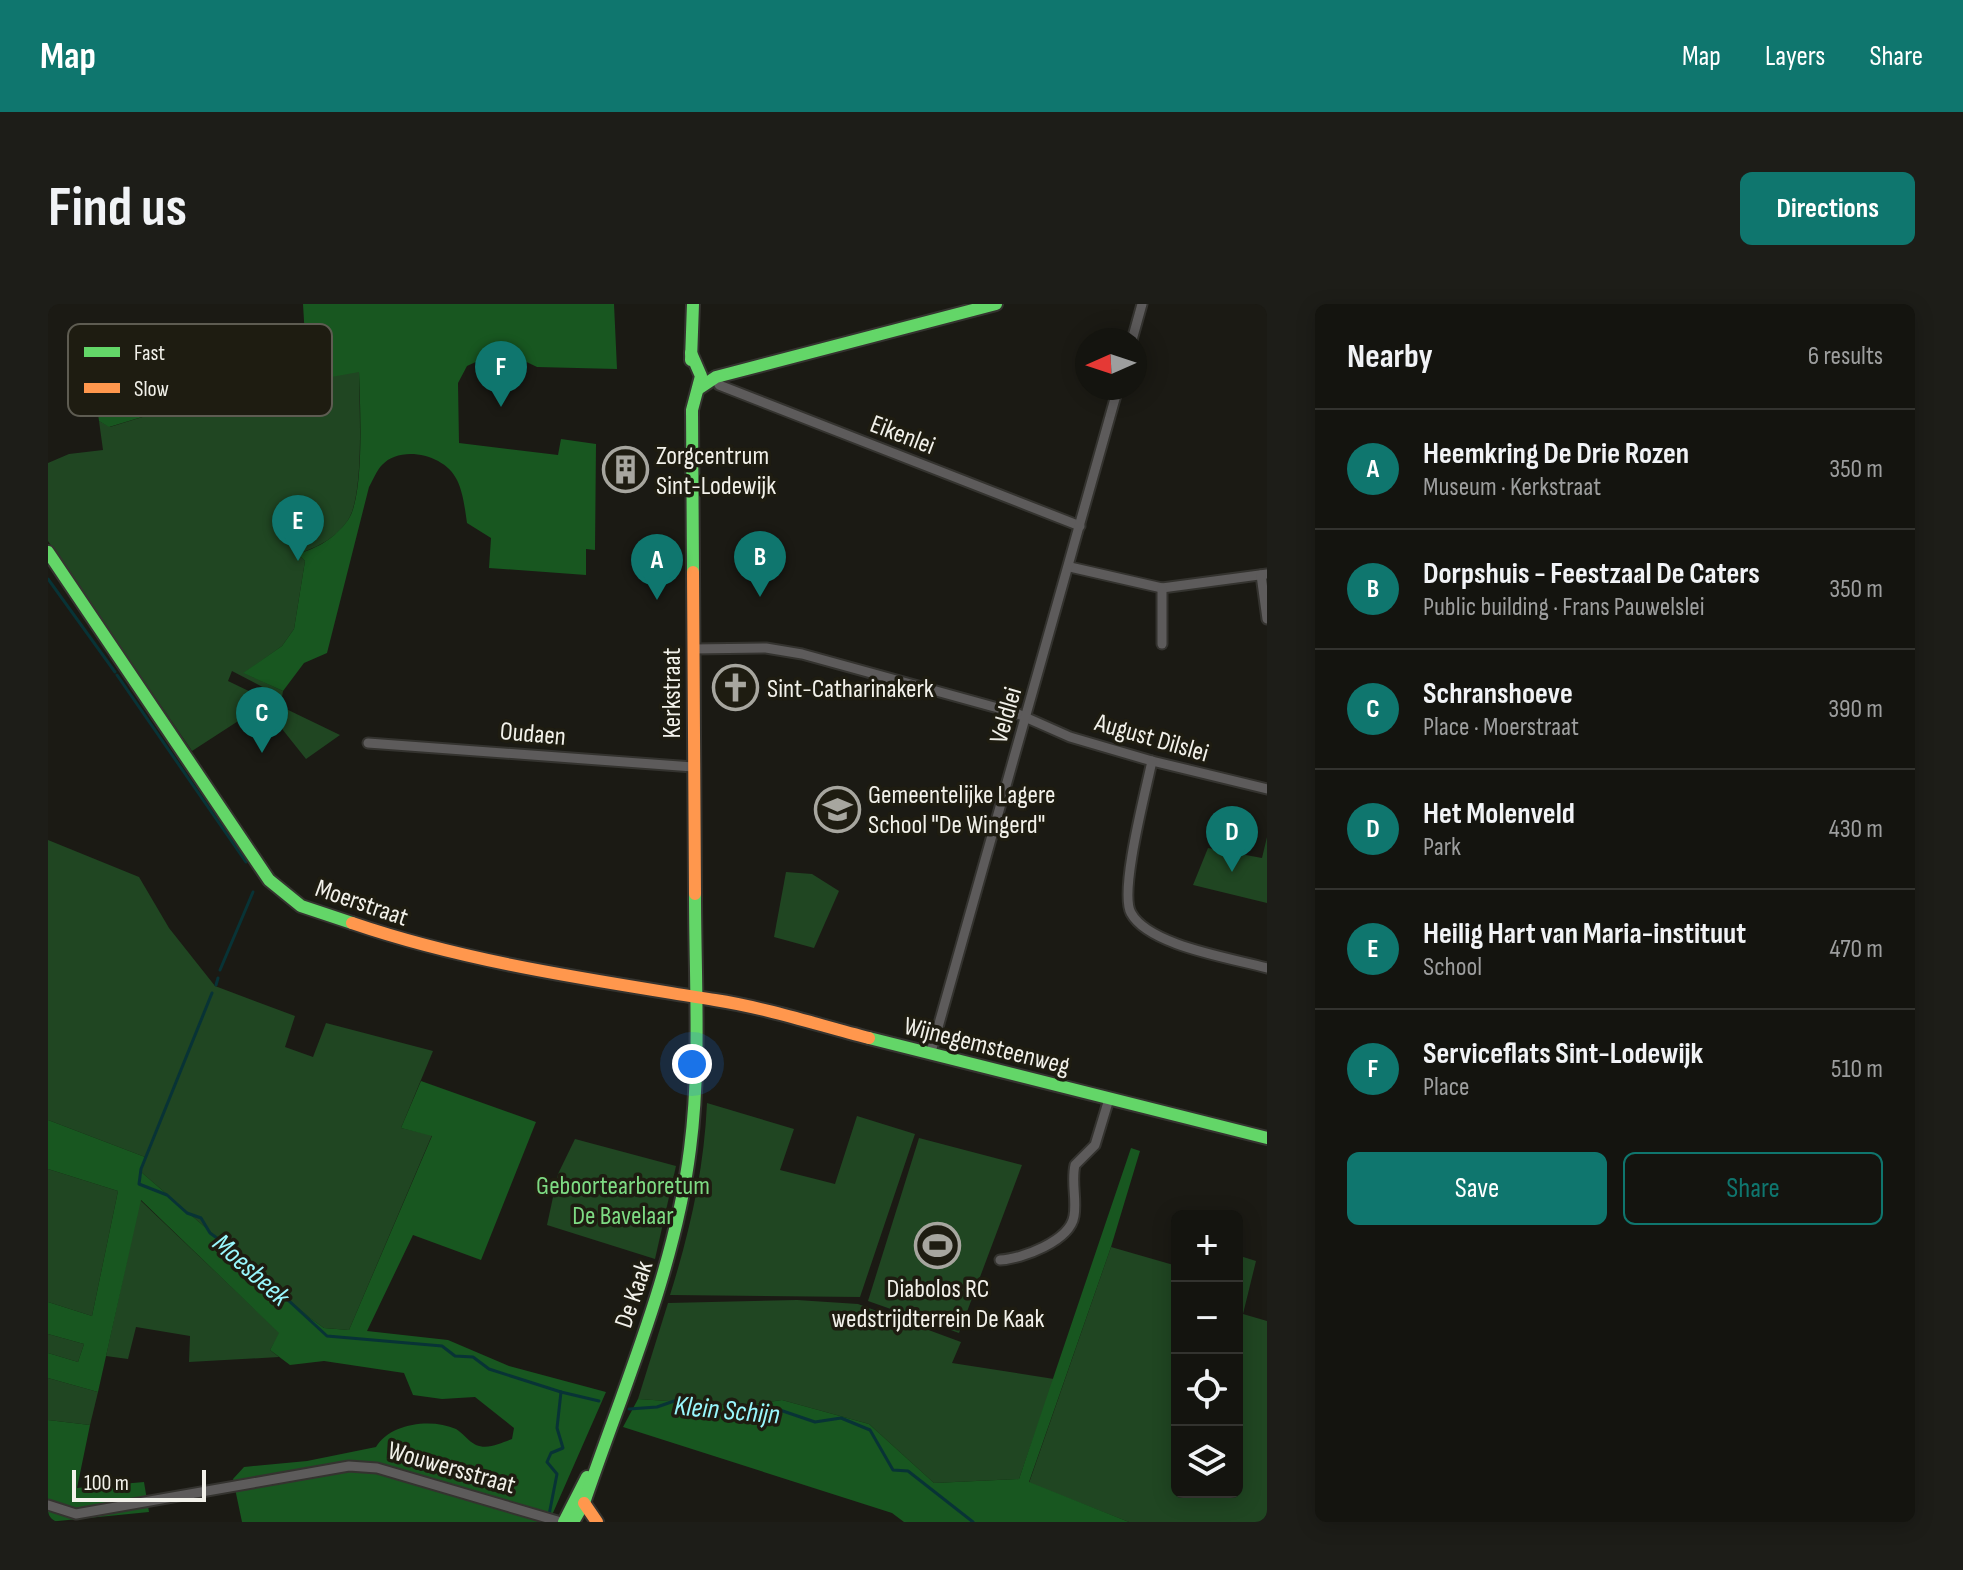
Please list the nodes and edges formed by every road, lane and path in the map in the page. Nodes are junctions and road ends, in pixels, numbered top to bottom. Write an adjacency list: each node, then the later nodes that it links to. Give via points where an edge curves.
1 (693, 304): 6 (main road, Kerkstraat, via 691,353 701,376)
2 (996, 304): 5 (main road)
3 (1142, 304): 4 (street)
4 (1135, 328)
5 (717, 381): 6 (main road); 8 (street, Eikenlei)
6 (698, 389): 15 (main road, Kerkstraat, via 692,410)
7 (1115, 400): 8 (street, Veldlei)
8 (1080, 526): 10 (street, Veldlei)
9 (48, 552): 22 (main road, Moerstraat, via 284,895 301,906 402,940)
10 (1070, 567): 12 (street); 16 (street, Veldlei)
11 (1264, 574): 12 (street); 13 (street)
12 (1162, 588): 14 (street)
13 (1267, 619)
14 (1162, 644)
15 (693, 649): 16 (street, August Dilslei, via 766,648 802,654); 19 (main road, Kerkstraat)
16 (1026, 720): 18 (street, August Dilslei); 23 (street, Veldlei)
17 (368, 743): 19 (street, Oudaen)
18 (1152, 761): 20 (street, August Dilslei); 21 (street, via 1126,889 1131,913 1154,934 1175,943)
19 (693, 767): 22 (main road, Kerkstraat)
20 (1267, 789)
21 (1267, 968)
22 (695, 998): 23 (main road, Wijnegemsteenweg); 27 (main road, De Kaak, via 696,1088 681,1209)
23 (931, 1052): 24 (main road, Wijnegemsteenweg)
24 (1109, 1099): 25 (main road, Wijnegemsteenweg); 26 (street, via 1095,1145 1075,1165 1074,1221 1033,1254)
25 (1267, 1138)
26 (1000, 1260)
27 (600, 1453): 28 (main road); 30 (main road)
28 (584, 1503): 31 (main road); 32 (main road)
29 (48, 1505): 30 (street, Wouwersstraat, via 76,1514 349,1466 377,1468)
30 (562, 1522)
31 (573, 1522)
32 (597, 1522)

